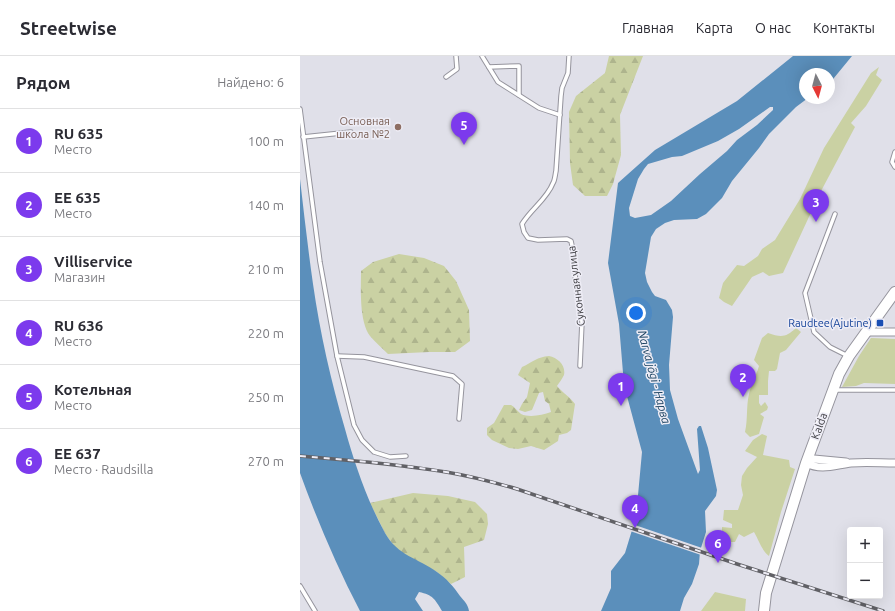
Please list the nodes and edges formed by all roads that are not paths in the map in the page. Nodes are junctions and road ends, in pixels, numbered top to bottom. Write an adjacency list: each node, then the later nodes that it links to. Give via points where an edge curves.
1 (456, 56): 5 (lane, via 457,70)
2 (482, 56): 4 (lane)
3 (569, 56): 8 (lane, Суконная улица, via 568,73 562,88)
4 (489, 67): 6 (lane, via 498,82); 6 (lane, via 519,66)
5 (446, 77)
6 (519, 95): 8 (lane, via 539,108)
7 (300, 109): 10 (lane)
8 (560, 115): 19 (lane, Суконная улица, via 554,183 522,224 528,238 571,241 582,322)
9 (351, 132): 10 (lane)
10 (303, 137): 17 (lane)
11 (895, 152): 12 (lane, via 892,162)
12 (895, 167)
13 (835, 214): 18 (lane, via 805,293 814,332 830,347)
14 (895, 292): 15 (street, Kalda)
15 (866, 332): 16 (street); 18 (street, Kalda)
16 (895, 332)
17 (336, 356): 22 (lane, via 364,357 453,376 462,384); 23 (lane, via 354,426 362,440 381,455)
18 (849, 356): 20 (street, Kalda)
19 (580, 366)
20 (832, 390): 21 (lane); 24 (street, Kalda)
21 (895, 390)
22 (459, 419)
23 (406, 456)
24 (806, 462): 25 (street, via 813,467 852,463); 28 (street, Kalda, via 766,594)
25 (895, 463)
26 (300, 586): 27 (lane)
27 (315, 611)
28 (764, 611)

